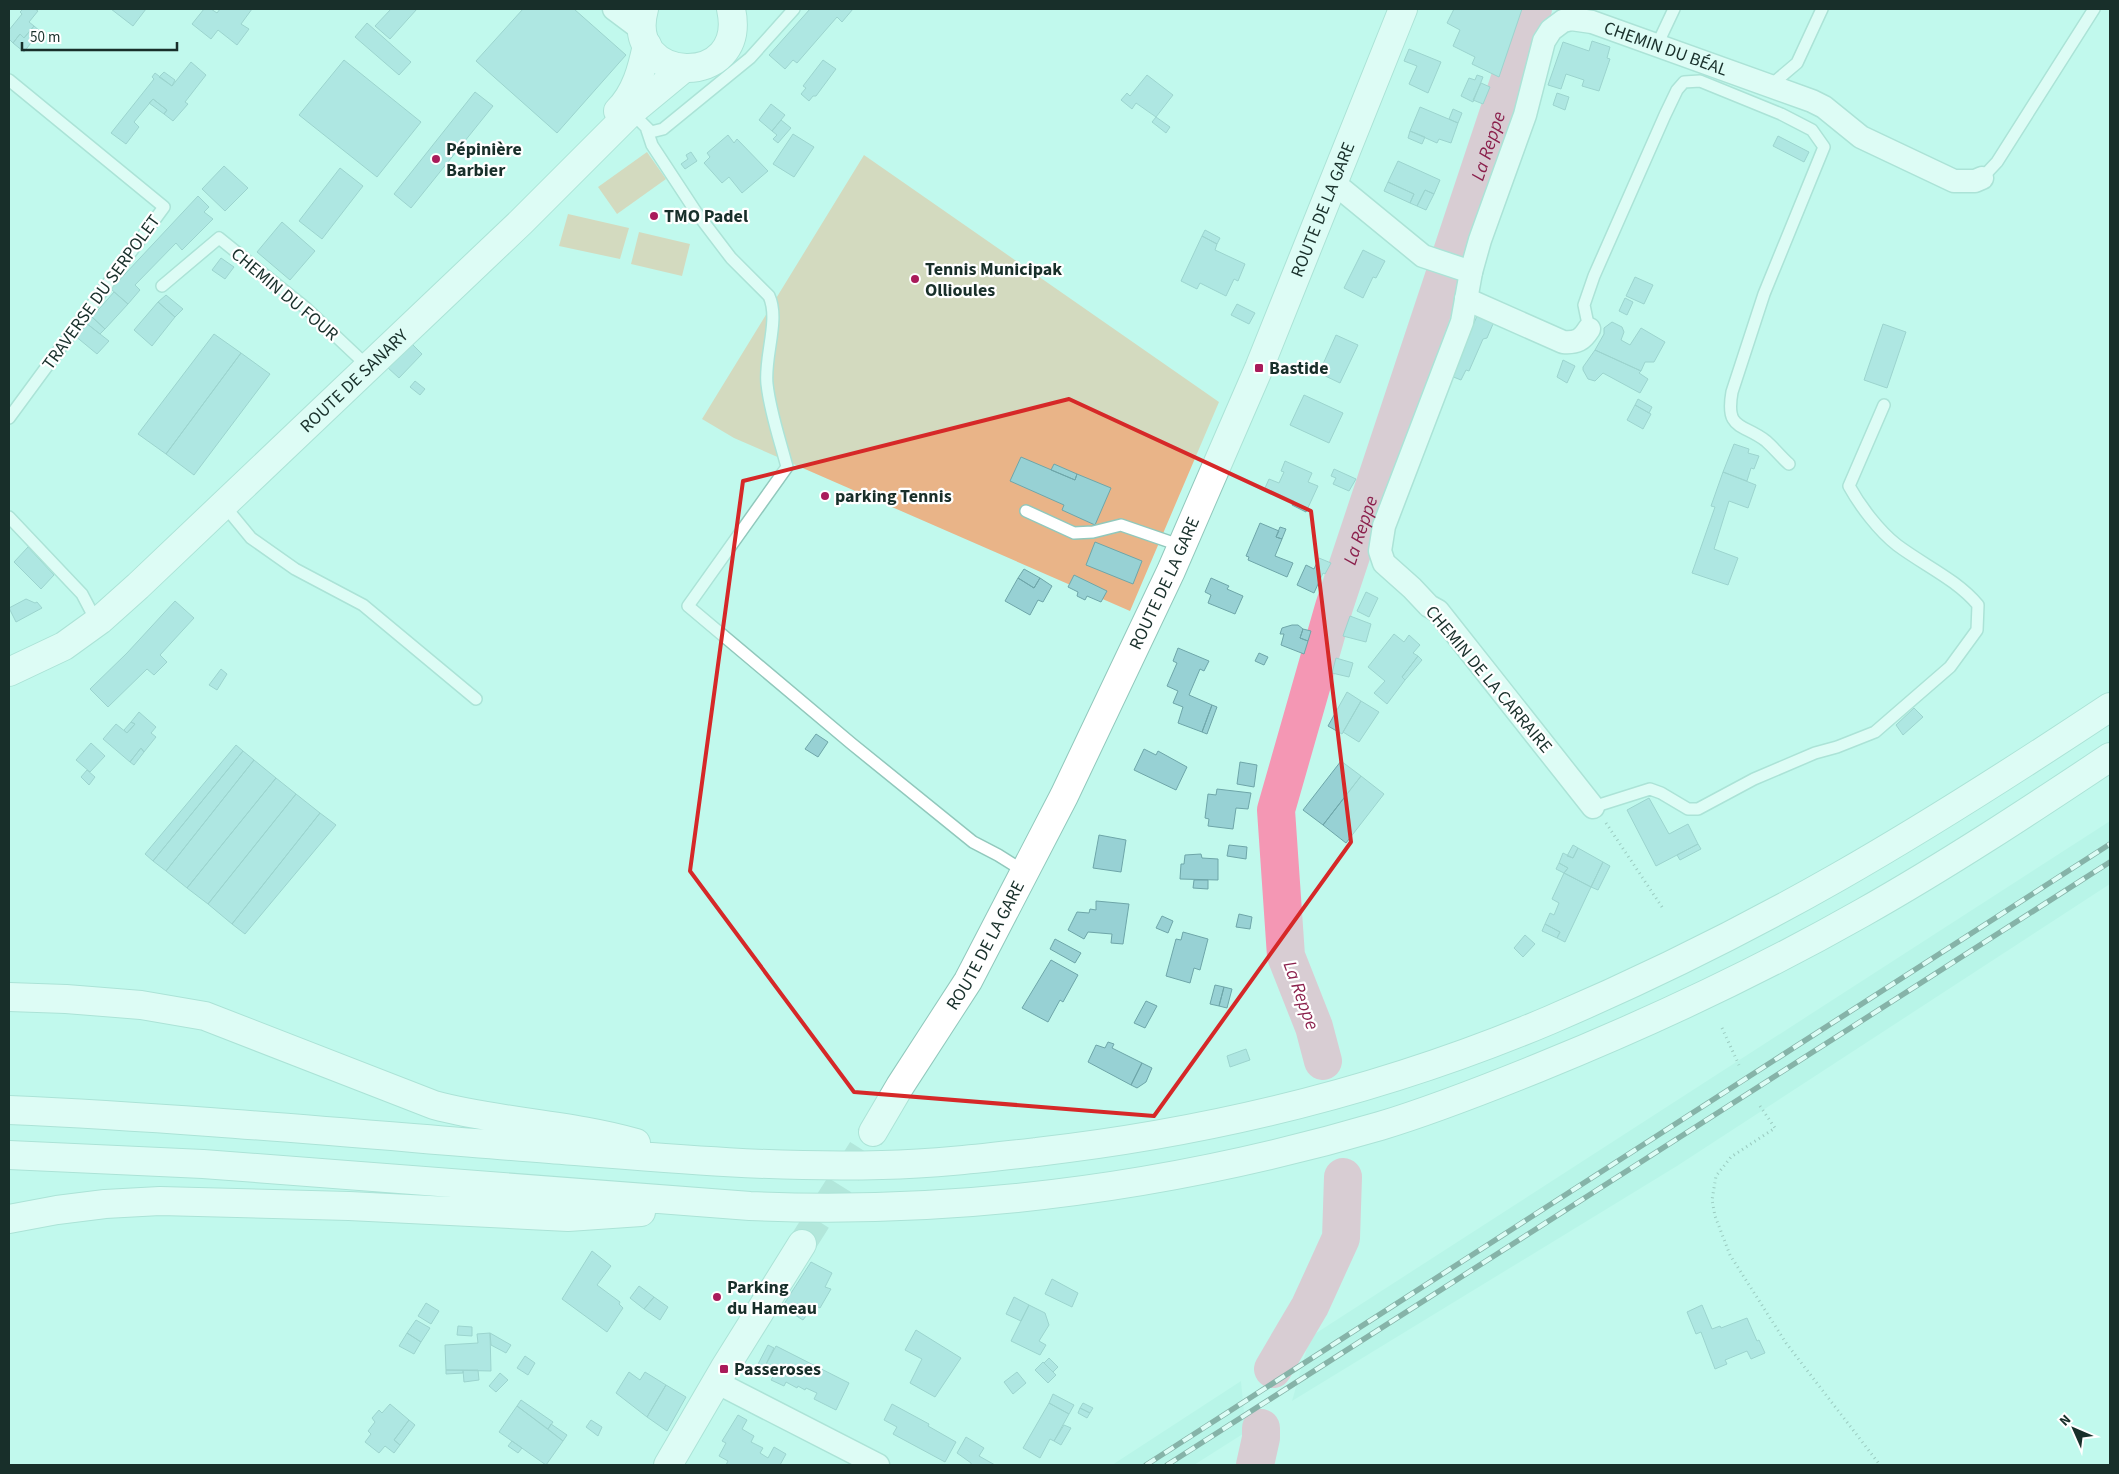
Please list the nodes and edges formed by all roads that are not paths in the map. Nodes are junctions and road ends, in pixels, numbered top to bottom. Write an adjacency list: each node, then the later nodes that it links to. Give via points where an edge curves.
1 (614, 9): 8 (street)
2 (794, 9): 13 (lane, via 750,58 663,129 651,132)
3 (1403, 9): 15 (main road, ROUTE DE LA GARE)
4 (1674, 9): 9 (lane)
5 (1822, 9): 12 (lane, via 1798,63)
6 (2094, 9): 14 (lane, via 1998,162)
7 (737, 13): 10 (main road, ROUTE DE SANARY, via 725,51 714,62 699,68)
8 (644, 28): 10 (main road, via 655,56 668,65); 20 (main road, ROUTE DE SANARY, via 640,76 623,105)
9 (1657, 45): 12 (street, CHEMIN DU BÉAL); 16 (street, CHEMIN DU BÉAL, via 1592,22 1563,21 1551,30 1544,41 1525,115)
10 (683, 69): 13 (main road, ROUTE DE SANARY)
11 (9, 80): 22 (lane, TRAVERSE DU SERPOLET, via 164,207)
12 (1771, 85): 14 (street, CHEMIN DU BÉAL, via 1812,100 1861,138 1954,181)
13 (639, 121): 24 (main road, ROUTE DE SANARY, via 521,222); 35 (lane, via 696,212 731,258 773,304 766,363 767,385 787,467 688,606 973,842)
14 (1982, 178)
15 (1334, 183): 16 (street, via 1423,256); 27 (main road, ROUTE DE LA GARE)
16 (1471, 272): 18 (street, CHEMIN DE LA CARRAIRE)
17 (162, 286): 20 (lane, CHEMIN DU FOUR, via 219,238 307,308)
18 (1466, 299): 19 (street, via 1563,342 1574,343 1583,339); 34 (street, CHEMIN DE LA CARRAIRE, via 1462,322 1388,513 1380,551 1384,564 1438,611)
19 (1589, 329): 23 (lane, via 1584,305 1594,276 1669,107 1684,82 1700,81 1812,130 1824,147 1764,294 1730,405 1731,416 1738,426 1766,441)
20 (360, 359): 28 (main road, ROUTE DE SANARY)
21 (1884, 405): 34 (lane, via 1849,486 1860,505 1896,544 1969,594 1978,605 1977,630 1950,667 1875,732 1754,779 1698,809 1688,809 1650,789)
22 (9, 418)
23 (1789, 464)
24 (223, 504): 30 (main road, ROUTE DE SANARY, via 100,620 64,646); 31 (lane, via 251,538 295,569 363,604)
25 (1026, 511): 27 (lane, via 1074,533 1121,525)
26 (9, 517): 28 (lane, via 82,594)
27 (1182, 546): 35 (main road, ROUTE DE LA GARE)
28 (92, 614): 29 (main road, ROUTE DE SANARY)
29 (9, 662)
30 (9, 672)
31 (476, 699)
32 (2110, 707): 40 (main road, via 1998,781 1838,878 1752,924 1548,1021 1379,1082 1210,1125 1103,1145 981,1159 884,1165)
33 (2110, 757): 41 (main road, via 2025,814 1862,913 1734,980 1558,1060 1382,1125 1226,1165 1119,1185 1014,1198 901,1206)
34 (1593, 807)
35 (1025, 872): 38 (main road, ROUTE DE LA GARE, via 968,981)
36 (9, 997): 40 (main road, via 141,1005 205,1016 434,1105 469,1114 592,1132)
37 (9, 1110): 40 (main road, via 221,1122)
38 (874, 1132)
39 (9, 1155): 41 (main road, via 202,1164)
40 (695, 1161)
41 (750, 1206): 42 (main road, via 568,1216 340,1205 160,1201 95,1205)
42 (9, 1220)
43 (802, 1244): 44 (main road)
44 (716, 1382): 45 (main road); 46 (street)
45 (671, 1452)
46 (878, 1465)

